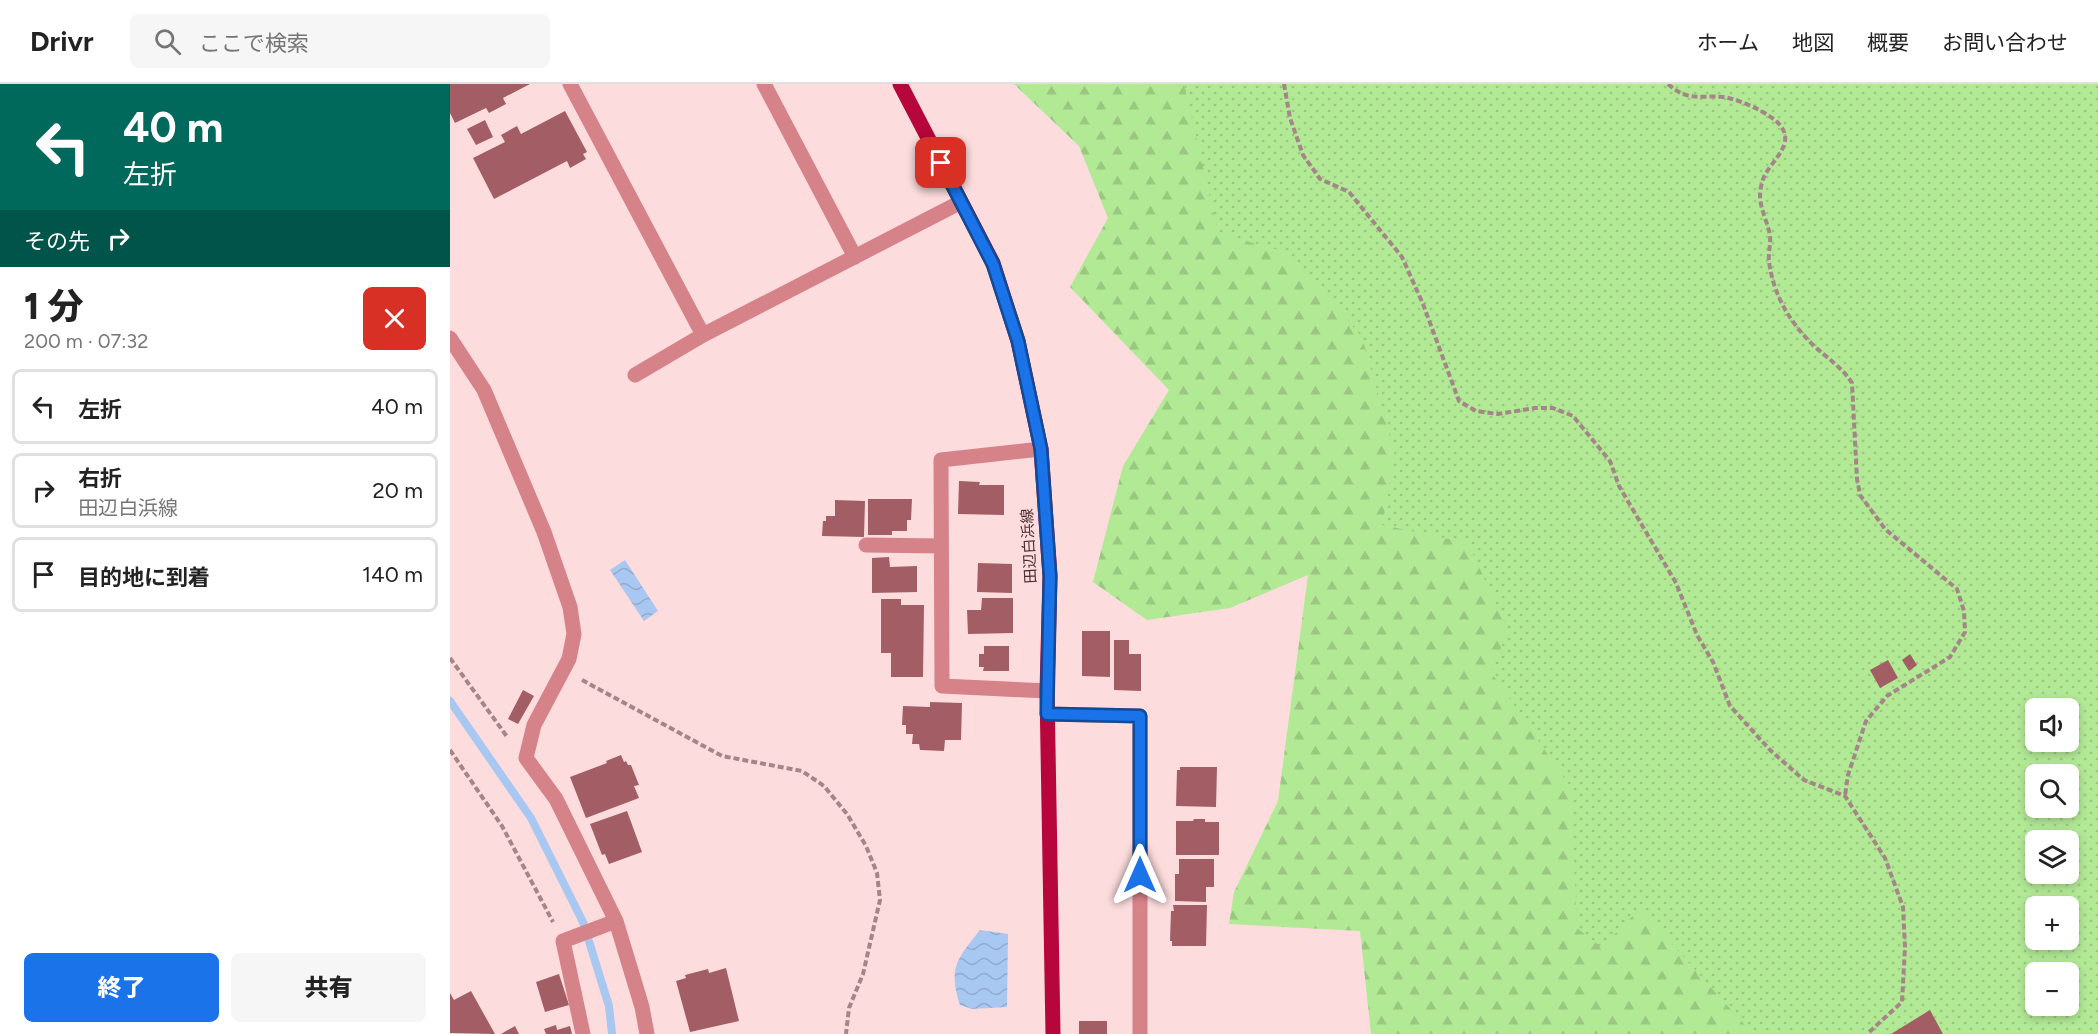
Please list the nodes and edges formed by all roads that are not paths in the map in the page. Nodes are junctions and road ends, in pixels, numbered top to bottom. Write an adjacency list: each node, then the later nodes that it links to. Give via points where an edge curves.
1 (570, 84): 6 (street)
2 (764, 84): 5 (street)
3 (900, 84): 4 (main road, 田辺白浜線)
4 (962, 202): 5 (street); 9 (main road, 田辺白浜線, via 993,264 1011,319)
5 (855, 257): 6 (street)
6 (703, 335): 8 (street)
7 (450, 338): 14 (street, via 484,390 548,543 570,607 574,634 568,659 534,725 526,758 556,799)
8 (635, 375)
9 (1041, 449): 11 (street, via 940,460); 12 (main road, 田辺白浜線, via 1050,576)
10 (866, 545): 11 (street)
11 (941, 546): 12 (street, via 942,686)
12 (1047, 691): 13 (main road, 田辺白浜線)
13 (1047, 714): 17 (main road, 田辺白浜線); 18 (street, via 1140,716)
14 (609, 923): 15 (street, via 569,938); 16 (street, via 642,1007)
15 (583, 1034)
16 (647, 1034)
17 (1053, 1034)
18 (1140, 1034)

